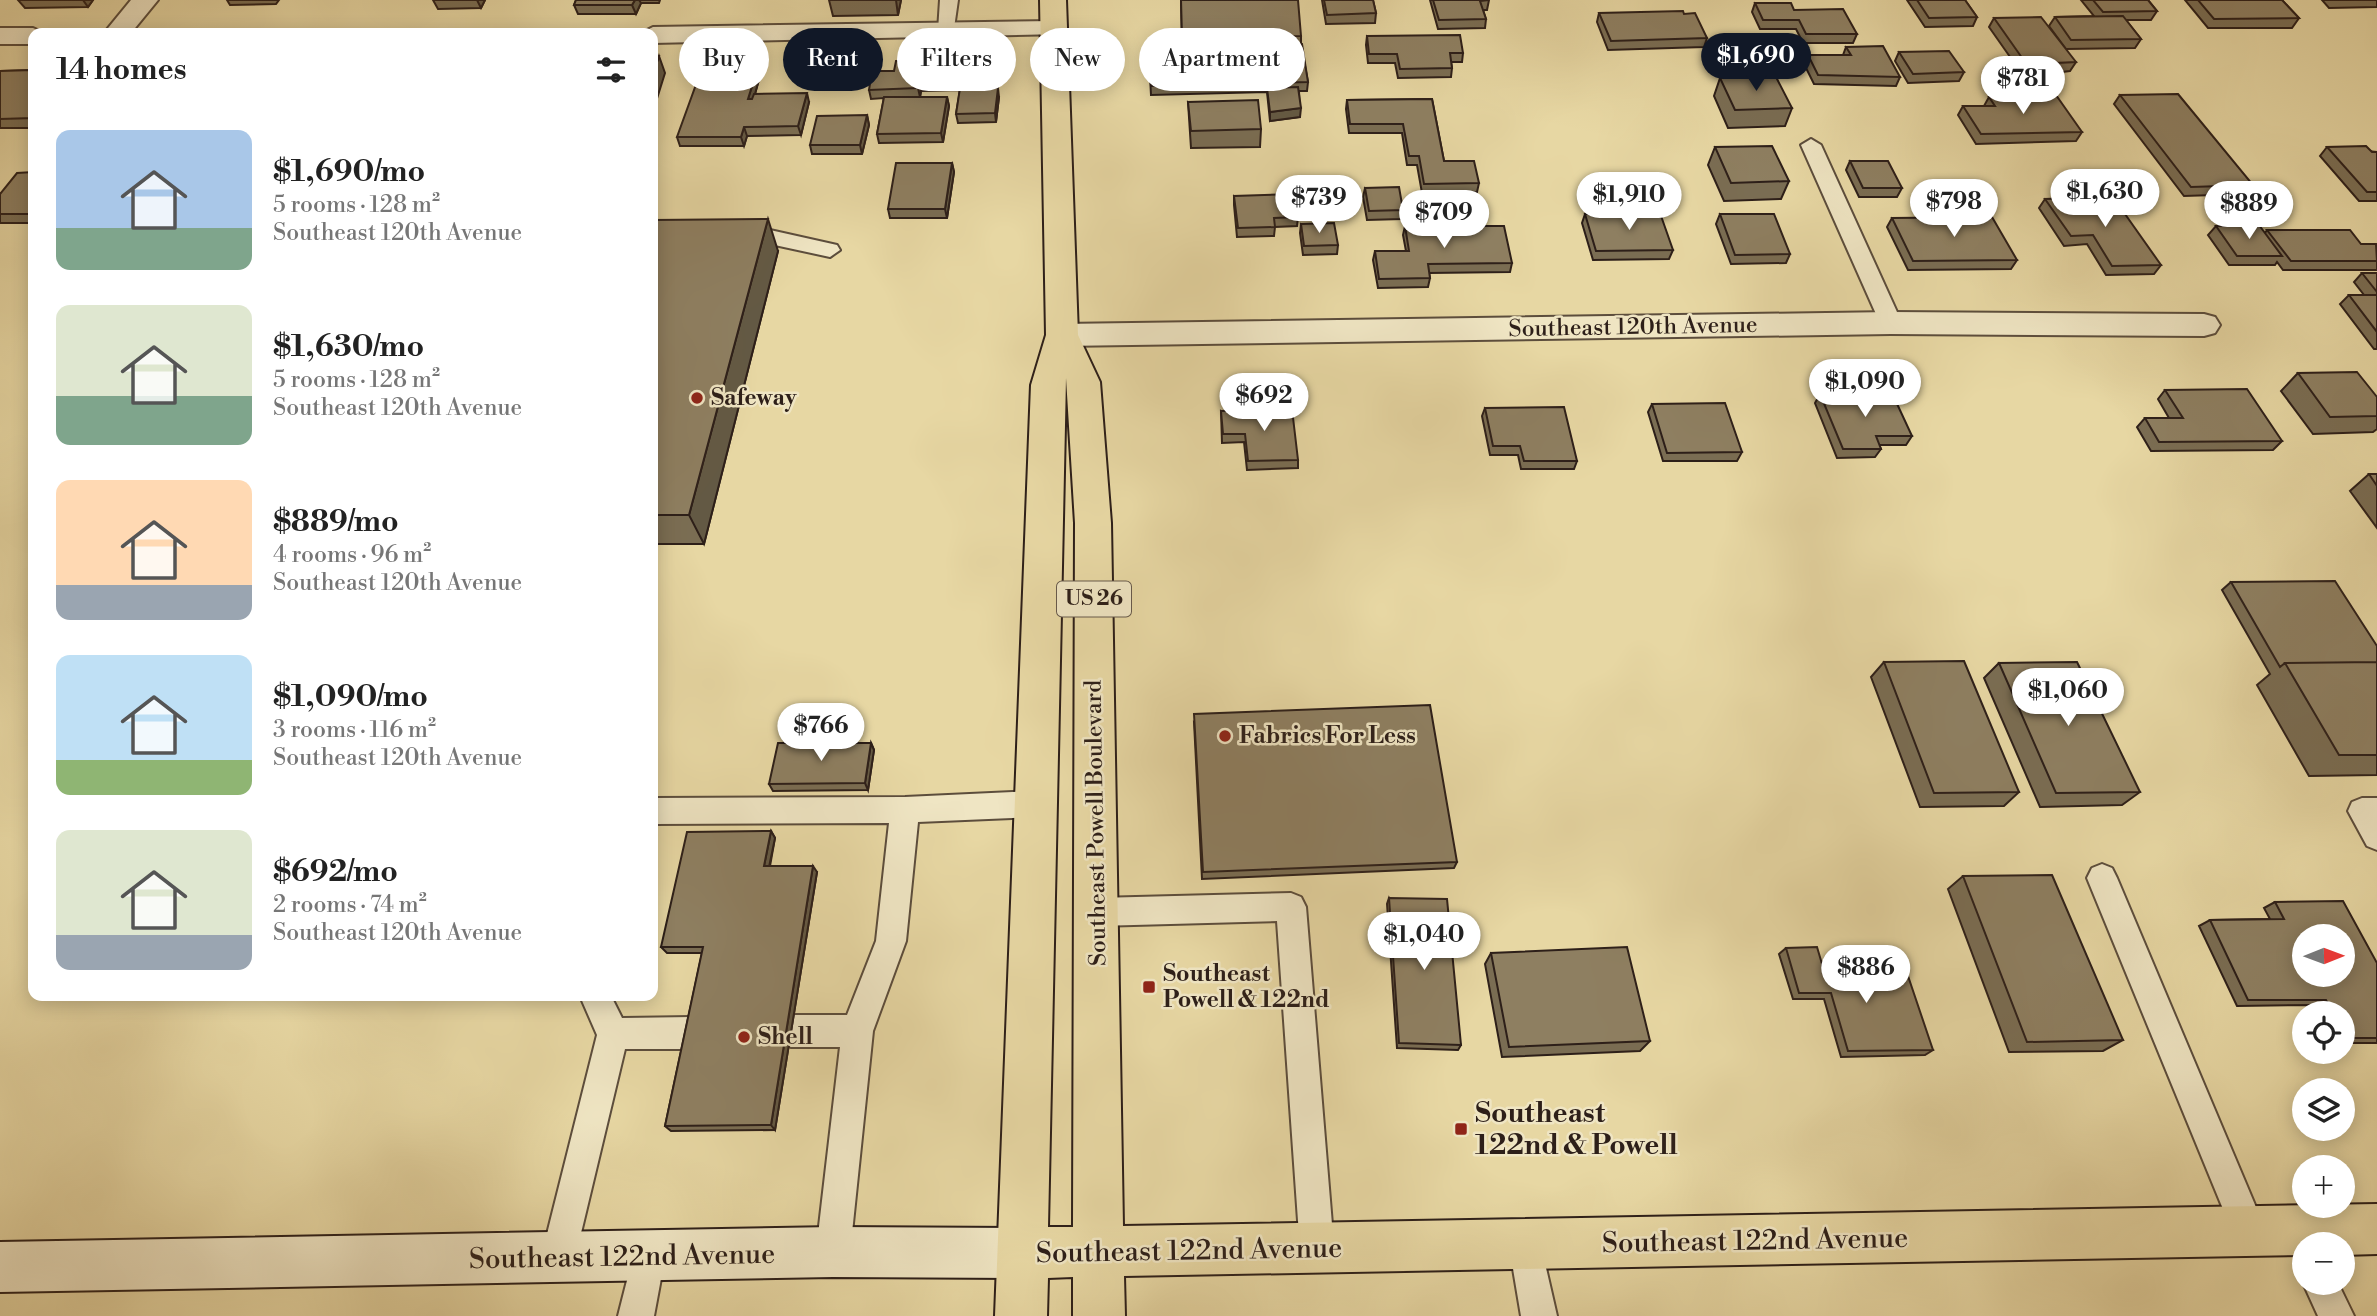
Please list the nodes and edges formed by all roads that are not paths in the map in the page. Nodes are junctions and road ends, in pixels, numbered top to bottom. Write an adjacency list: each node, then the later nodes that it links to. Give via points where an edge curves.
1 (145, 0): 4 (street)
2 (949, 0): 5 (lane)
3 (1053, 0): 6 (main road, Southeast Powell Boulevard / US 26)
4 (121, 28)
5 (947, 28)
6 (1053, 28)
7 (897, 32): 8 (street)
8 (658, 35)
9 (0, 36): 10 (street)
10 (28, 36)
11 (1055, 91): 17 (main road, Southeast Powell Boulevard / US 26)
12 (1811, 145): 15 (lane)
13 (718, 238): 14 (lane, via 770,237)
14 (830, 250)
15 (1891, 323): 16 (street, Southeast 120th Avenue); 17 (street, Southeast 120th Avenue)
16 (2204, 325)
17 (1062, 335): 18 (main road, Southeast Powell Boulevard / US 26, via 1047,385); 24 (main road, Southeast Powell Boulevard / US 26, via 1084,382 1092,511)
18 (1035, 804): 19 (lane); 36 (main road, Southeast Powell Boulevard / US 26)
19 (905, 810): 20 (lane); 27 (lane, via 891,941)
20 (658, 811)
21 (2377, 811): 22 (lane, via 2362,811)
22 (2377, 837)
23 (2102, 878): 31 (lane)
24 (1097, 912): 33 (lane, via 1290,907); 35 (main road, Southeast Powell Boulevard / US 26)
25 (597, 1001): 29 (lane)
26 (791, 1031): 27 (lane)
27 (857, 1031): 34 (lane)
28 (692, 1033): 29 (lane)
29 (613, 1034): 38 (lane)
30 (2377, 1228): 31 (main road, Southeast 122nd Avenue)
31 (2283, 1237): 32 (main road, Southeast 122nd Avenue)
32 (1526, 1245): 33 (main road, Southeast 122nd Avenue); 44 (lane)
33 (1317, 1250): 35 (main road, Southeast 122nd Avenue)
34 (834, 1252): 36 (street, Southeast 122nd Avenue); 37 (street, Southeast 122nd Avenue)
35 (1098, 1252): 36 (main road, Southeast 122nd Avenue); 43 (main road, Southeast Powell Boulevard / US 26)
36 (1023, 1253): 42 (main road, Southeast Powell Boulevard / US 26)
37 (648, 1257): 38 (street, Southeast 122nd Avenue); 41 (lane)
38 (558, 1258): 39 (street, Southeast 122nd Avenue)
39 (0, 1267)
40 (2326, 1295): 45 (lane)
41 (636, 1316)
42 (1021, 1316)
43 (1099, 1316)
44 (1539, 1316)
45 (2336, 1316)

